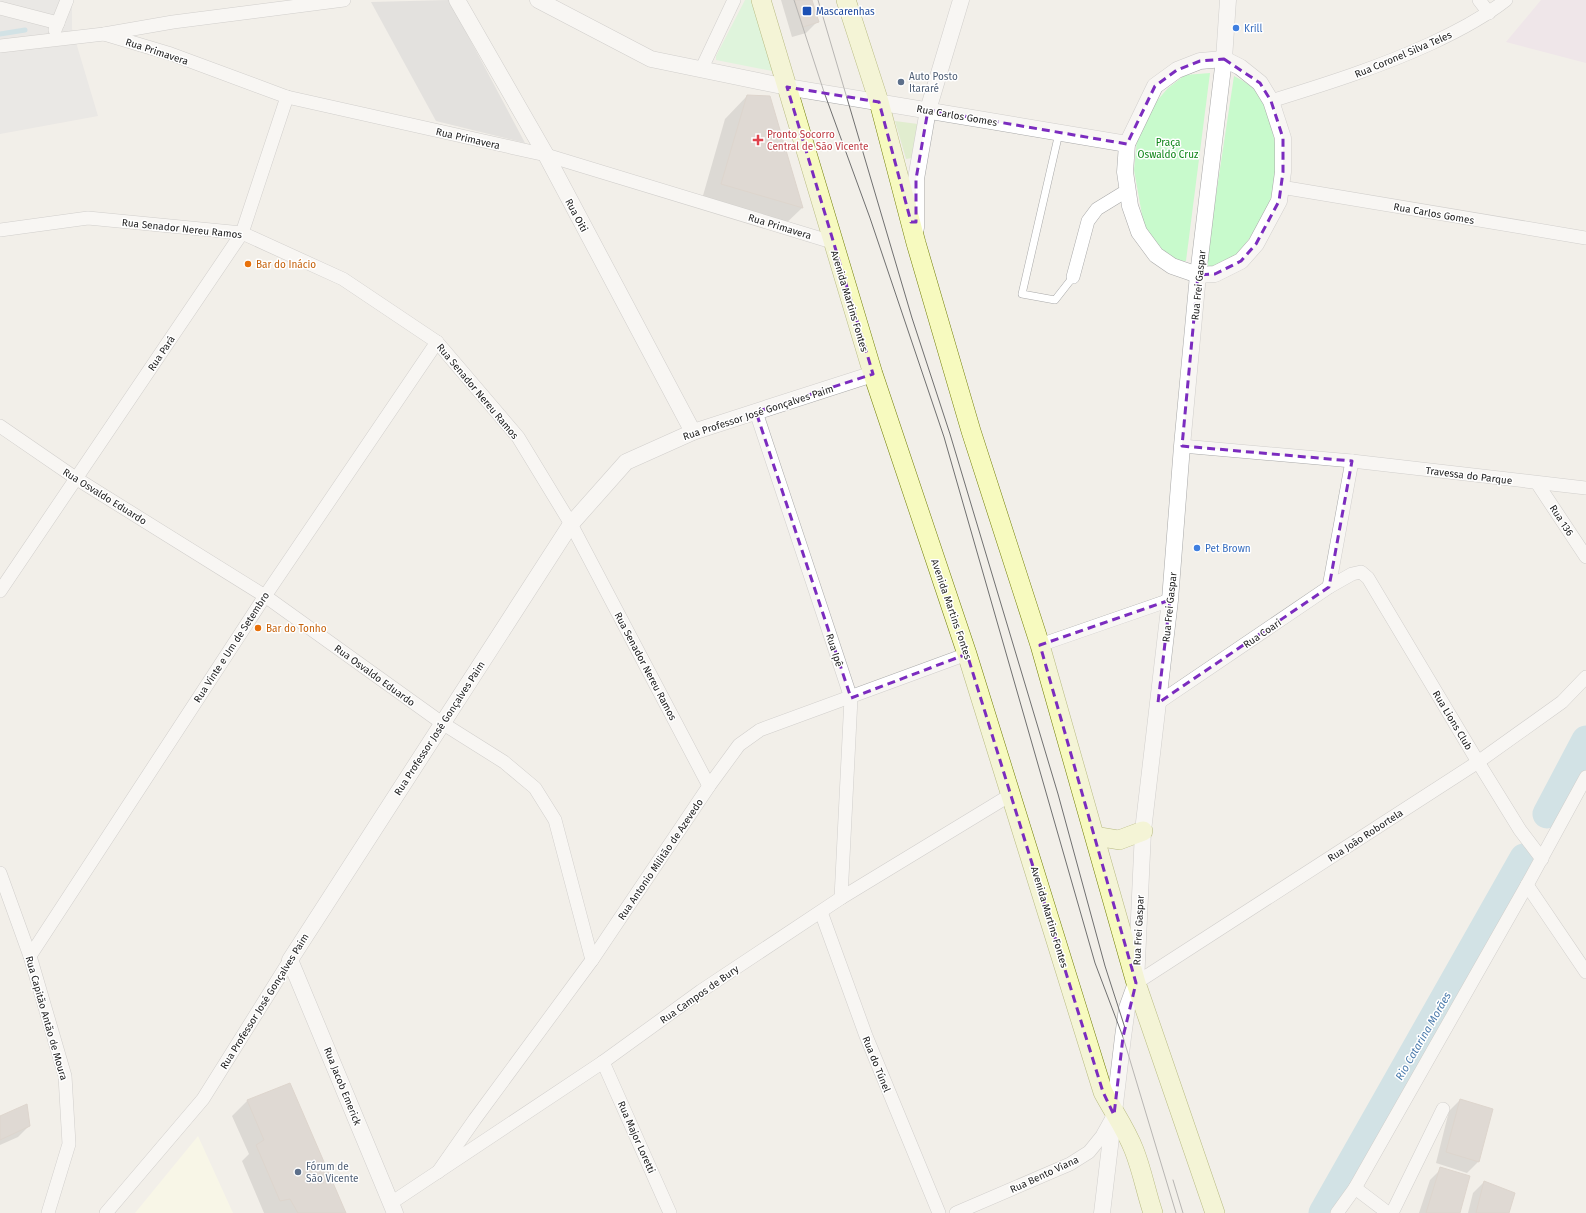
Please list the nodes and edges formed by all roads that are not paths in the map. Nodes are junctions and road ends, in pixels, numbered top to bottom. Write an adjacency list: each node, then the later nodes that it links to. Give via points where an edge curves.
1 (67, 0): 14 (street)
2 (344, 0): 15 (street, via 173,22)
3 (457, 0): 27 (street, Rua Oiti)
4 (538, 0): 19 (street, Rua Carlos Gomes, via 651,59)
5 (734, 0): 19 (street)
6 (761, 0): 20 (main road, Avenida Martins Fontes)
7 (846, 0): 23 (main road)
8 (961, 0): 24 (street)
9 (1228, 0): 18 (street, Rua Frei Gaspar)
10 (1479, 0): 13 (street)
11 (1506, 0): 13 (street, Rua Coronel Silva Teles)
12 (0, 8): 14 (street)
13 (1489, 13): 22 (street, Rua Coronel Silva Teles, via 1401,57 1347,78)
14 (58, 23): 16 (street)
15 (104, 34): 16 (street); 21 (street, Rua Primavera, via 171,54)
16 (51, 39): 17 (street)
17 (0, 46)
18 (1224, 59): 22 (street, via 1240,67 1260,83); 26 (street, via 1200,61 1178,70 1155,86); 35 (street, Rua Frei Gaspar)
19 (701, 70): 20 (street, Rua Carlos Gomes)
20 (787, 87): 23 (street, Rua Carlos Gomes); 33 (main road, Avenida Martins Fontes)
21 (287, 98): 27 (street, Rua Primavera); 31 (street, Rua Pará)
22 (1271, 101): 28 (street, via 1283,138)
23 (879, 102): 24 (street, Rua Carlos Gomes); 34 (main road)
24 (928, 110): 25 (street, Rua Carlos Gomes); 34 (street, via 916,178)
25 (1059, 133): 26 (street, Rua Carlos Gomes); 36 (lane, via 1022,294 1055,300)
26 (1127, 144): 29 (street, via 1125,172)
27 (546, 155): 33 (street, Rua Primavera); 41 (street, Rua Oiti)
28 (1281, 187): 32 (street, Rua Carlos Gomes); 35 (street, via 1279,201 1269,222 1256,244 1241,261 1215,274)
29 (1128, 190): 35 (street, via 1130,206 1139,232 1156,255 1172,266); 36 (street, via 1097,209 1088,221)
30 (0, 230): 31 (street, Rua Senador Nereu Ramos, via 88,218)
31 (242, 233): 37 (street, Rua Senador Nereu Ramos, via 343,279); 44 (street, Rua Pará)
32 (1586, 238)
33 (832, 242): 38 (main road, Avenida Martins Fontes)
34 (916, 243): 54 (main road, via 971,432)
35 (1198, 275): 42 (street, Rua Frei Gaspar)
36 (1073, 277)
37 (437, 342): 47 (street, Rua Senador Nereu Ramos, via 518,437); 52 (street, Rua Vinte e Um de Setembro)
38 (873, 374): 39 (street, Rua Professor José Gonçalves Paim); 55 (main road, Avenida Martins Fontes)
39 (756, 412): 41 (street, Rua Professor José Gonçalves Paim); 57 (street, Rua Ipê)
40 (0, 426): 44 (street, Rua Osvaldo Eduardo)
41 (693, 432): 47 (street, Rua Professor José Gonçalves Paim, via 626,462)
42 (1182, 446): 43 (street, Travessa do Parque); 53 (street, Rua Frei Gaspar)
43 (1352, 461): 45 (street, Travessa do Parque); 50 (street)
44 (77, 479): 51 (street, Rua Pará); 52 (street, Rua Osvaldo Eduardo)
45 (1537, 483): 46 (street, Travessa do Parque); 48 (street, Rua 136)
46 (1586, 488)
47 (571, 524): 59 (street, Rua Professor José Gonçalves Paim); 62 (street, Rua Senador Nereu Ramos)
48 (1586, 557)
49 (1368, 578): 50 (street, Rua Coari, via 1361,572 1352,574); 60 (street, Rua Lions Club)
50 (1329, 588): 58 (street, Rua Coari)
51 (0, 591)
52 (265, 596): 59 (street, Rua Osvaldo Eduardo); 71 (street, Rua Vinte e Um de Setembro)
53 (1170, 600): 54 (street); 58 (street, Rua Frei Gaspar)
54 (1040, 645): 65 (main road)
55 (967, 654): 57 (street, Rua Antonio Militão de Azevedo); 63 (main road, Avenida Martins Fontes)
56 (1586, 677): 60 (street, Rua João Robortela, via 1562,702)
57 (851, 698): 62 (street, Rua Antonio Militão de Azevedo, via 760,730 740,745); 69 (street, Rua Ipê)
58 (1158, 703): 64 (street, Rua Frei Gaspar)
59 (442, 723): 72 (street, Rua Professor José Gonçalves Paim); 73 (street, Rua Osvaldo Eduardo, via 504,762 539,794 555,820)
60 (1478, 762): 66 (street, Rua Lions Club); 75 (street, Rua João Robortela)
61 (1586, 777): 66 (street)
62 (709, 786): 73 (street, Rua Antonio Militão de Azevedo)
63 (1012, 794): 69 (street, Rua Campos de Bury); 78 (main road, Avenida Martins Fontes, via 1103,1092)
64 (1143, 831): 65 (main road, via 1119,840); 75 (street, Rua Frei Gaspar)
65 (1095, 836): 75 (main road)
66 (1538, 854): 68 (street)
67 (0, 874): 71 (street, Rua Capitão Antão de Moura)
68 (1527, 886): 74 (street); 80 (street)
69 (841, 898): 70 (street, Rua Campos de Bury)
70 (821, 912): 76 (street, Rua Campos de Bury, via 701,991); 85 (street, Rua do Túnel, via 866,1036)
71 (30, 956): 82 (street, Rua Capitão Antão de Moura, via 65,1076 69,1144)
72 (290, 960): 81 (street, Rua Jacob Emerick); 83 (street, Rua Professor José Gonçalves Paim, via 203,1099)
73 (592, 960): 79 (street, Rua Antonio Militão de Azevedo, via 479,1112)
74 (1586, 972)
75 (1136, 983): 78 (street, Rua Frei Gaspar, via 1127,1008 1122,1037); 89 (main road)
76 (603, 1062): 79 (street, Rua Campos de Bury); 84 (street, Rua Major Loretti)
77 (1443, 1109): 92 (street)
78 (1114, 1115): 86 (street, Rua Bento Viana, via 1102,1136 1088,1152 1070,1164); 87 (street, Rua Frei Gaspar); 88 (main road, Avenida Martins Fontes, via 1134,1151)
79 (438, 1172): 81 (street, Rua Campos de Bury)
80 (1355, 1188): 90 (street); 91 (street)
81 (393, 1208)
82 (48, 1213)
83 (106, 1213)
84 (670, 1213)
85 (939, 1213)
86 (956, 1213)
87 (1102, 1213)
88 (1153, 1213)
89 (1215, 1213)
90 (1337, 1213)
91 (1388, 1213)
92 (1392, 1213)

